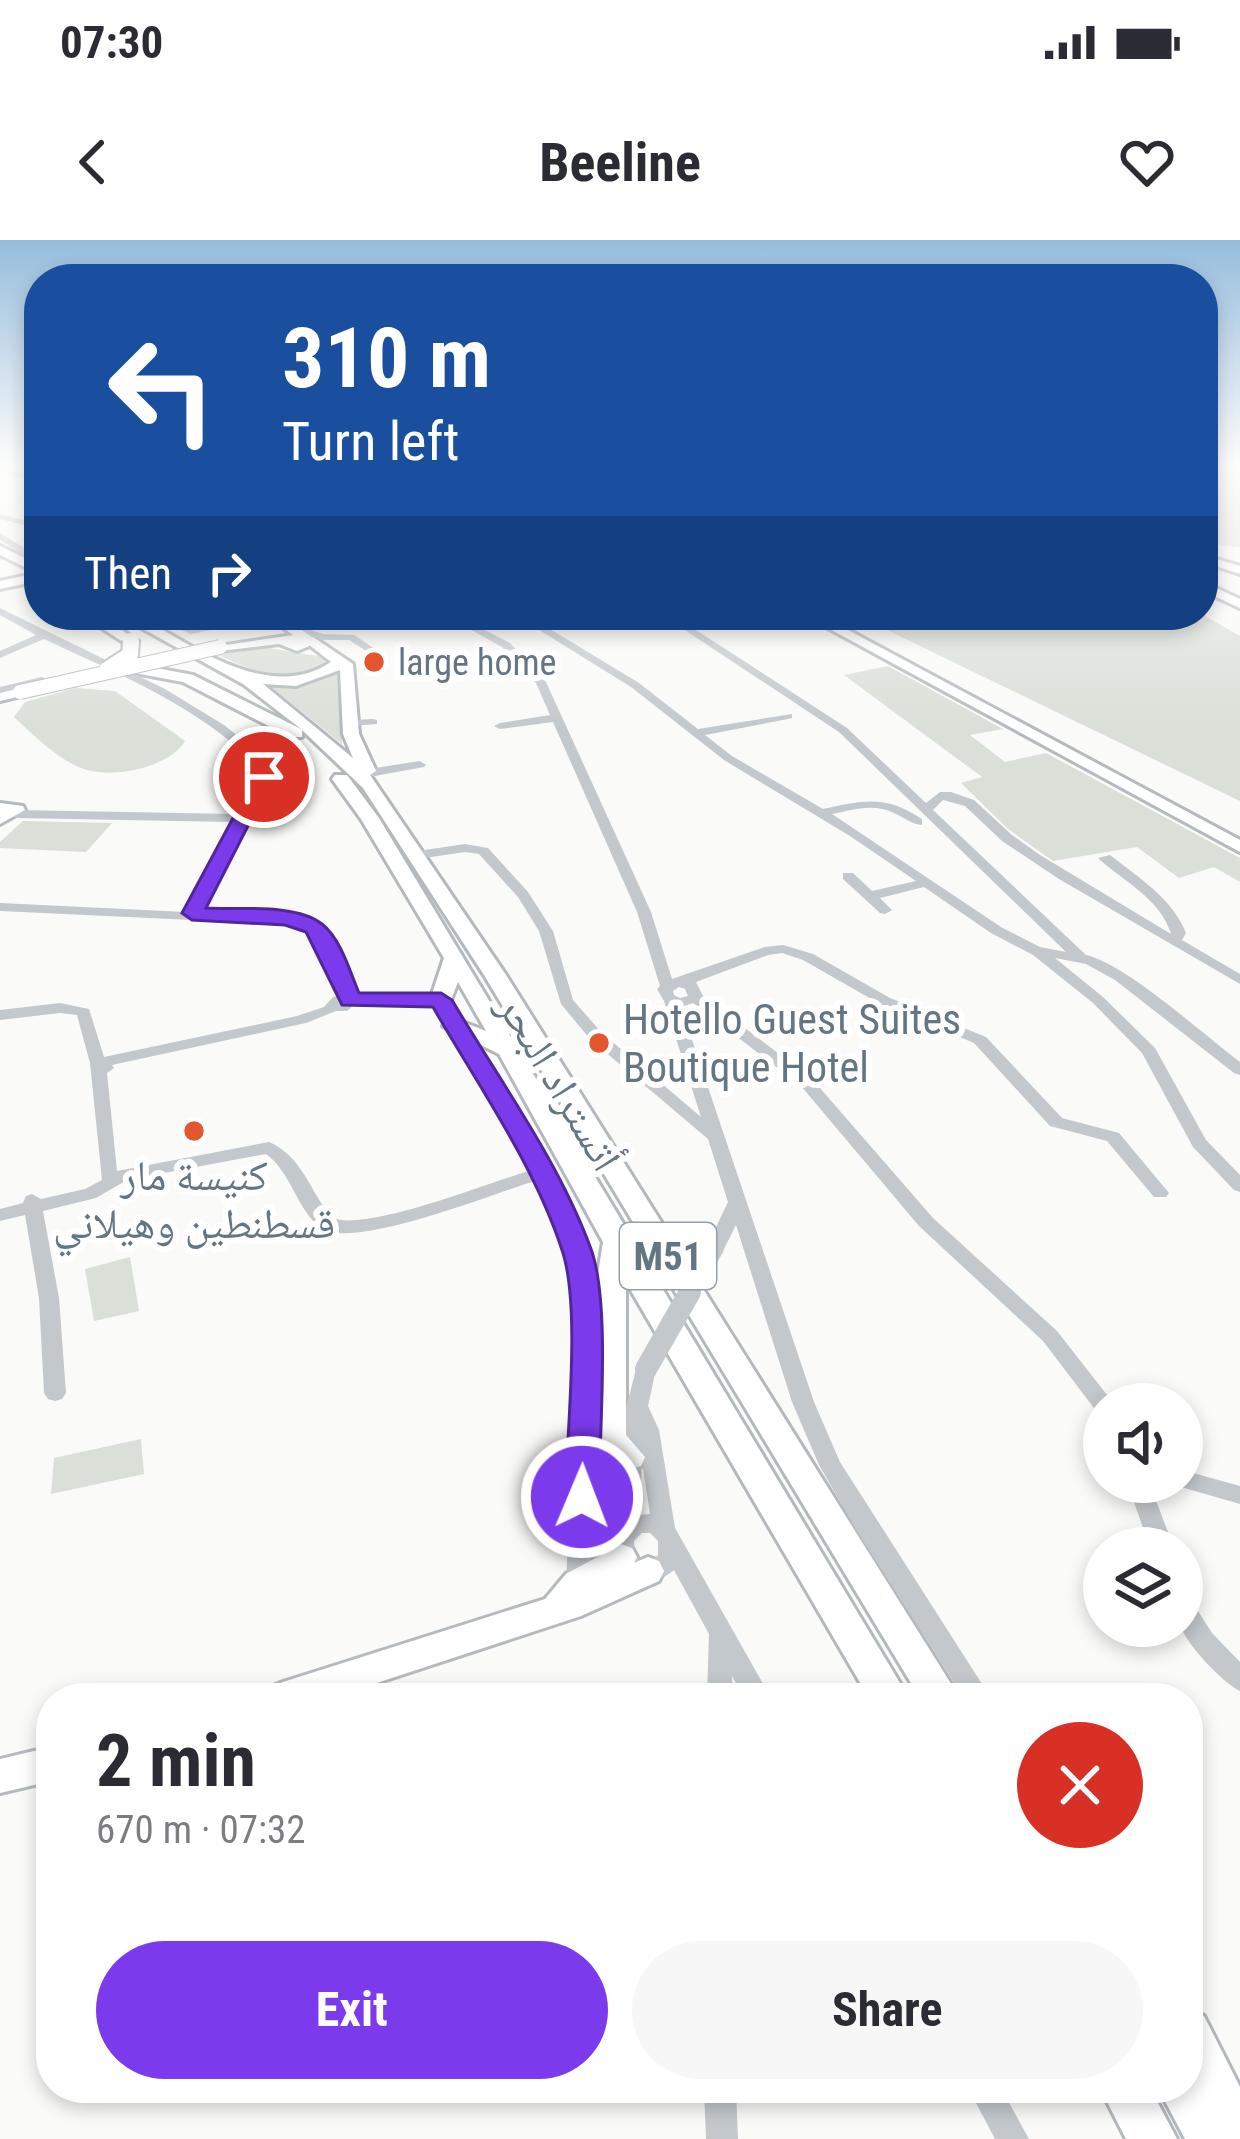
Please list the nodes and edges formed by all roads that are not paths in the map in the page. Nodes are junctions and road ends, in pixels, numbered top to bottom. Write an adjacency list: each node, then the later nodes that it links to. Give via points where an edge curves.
1 (36, 630): 12 (street)
2 (113, 630): 17 (highway, bridge, via 131,641 130,656)
3 (131, 630): 24 (highway, أتستراد البحر / M51, via 210,671)
4 (160, 630): 14 (highway, أتستراد البحر / M51)
5 (184, 630): 11 (street)
6 (474, 630): 20 (street, via 522,658)
7 (554, 630): 25 (street)
8 (690, 630): 30 (street, via 844,730)
9 (838, 630): 33 (main road)
10 (852, 630): 32 (main road)
11 (291, 633): 13 (street, via 351,637); 14 (main road); 16 (highway)
12 (44, 634): 15 (street); 17 (street)
13 (373, 651)
14 (217, 654): 16 (highway, via 260,680 282,682 320,676); 17 (main road, bridge); 27 (highway, أتستراد البحر / M51)
15 (0, 655)
16 (335, 656): 22 (highway, via 350,672)
17 (114, 668): 18 (main road, bridge); 24 (highway, bridge, via 178,674); 31 (street, via 255,755 264,777)
18 (7, 693)
19 (788, 716): 25 (street)
20 (556, 718): 23 (street); 47 (street)
21 (373, 722): 22 (street)
22 (350, 723): 27 (highway)
23 (500, 726)
24 (296, 733): 45 (highway, أتستراد البحر / M51, via 370,818)
25 (696, 734): 28 (street)
26 (420, 765): 27 (street)
27 (369, 779): 34 (highway, أتستراد البحر / M51)
28 (822, 813): 30 (street, via 878,801); 37 (street)
29 (6, 815): 31 (street)
30 (923, 815): 42 (street, via 940,796 970,800 1052,869); 44 (street)
31 (240, 818): 41 (street)
32 (1240, 838)
33 (1240, 847)
34 (418, 855): 55 (street, via 483,851 545,931 566,1001); 76 (highway, أتستراد البحر / M51)
35 (1106, 858): 42 (street, via 1172,915)
36 (848, 876): 38 (street)
37 (924, 883): 38 (street); 43 (street)
38 (869, 896): 40 (street)
39 (0, 909): 41 (street)
40 (885, 910)
41 (191, 916): 48 (street, via 304,926)
42 (1175, 940): 46 (street)
43 (1036, 951): 44 (street); 58 (street, via 1149,1051 1199,1143)
44 (1080, 957): 54 (street, via 1120,977)
45 (454, 959): 49 (highway); 52 (highway, أتستراد البحر / M51)
46 (1240, 980)
47 (674, 989): 55 (street); 59 (street, via 765,951 808,957 885,1001 980,1040 1056,1122 1113,1137); 64 (street, via 807,1083 926,1222 1050,1336)
48 (344, 1000): 49 (street); 53 (street, via 335,1013 304,1025)
49 (441, 1000): 51 (street)
50 (0, 1015): 53 (street, via 84,1012)
51 (455, 1027): 52 (highway); 56 (street)
52 (508, 1049): 63 (highway, أتستراد البحر / M51)
53 (102, 1065): 57 (street)
54 (1240, 1070)
55 (713, 1137): 60 (street)
56 (542, 1174): 57 (street, via 344,1228 328,1223 292,1165 269,1148); 70 (street, via 569,1226 585,1297)
57 (115, 1178): 61 (street, via 102,1190)
58 (1240, 1186)
59 (1160, 1193)
60 (738, 1201): 66 (street, bridge, via 646,1369); 85 (street, via 830,1465)
61 (33, 1204): 62 (street); 65 (street)
62 (0, 1211)
63 (617, 1242): 67 (highway, via 610,1436); 82 (highway, أتستراد البحر / M51)
64 (1086, 1383)
65 (55, 1393)
66 (637, 1406): 67 (street); 71 (street)
67 (629, 1457): 72 (street)
68 (1203, 1485): 69 (street)
69 (1240, 1495)
70 (582, 1534): 72 (street); 74 (street)
71 (669, 1539): 72 (street, via 672,1556); 72 (street, via 644,1525); 73 (street)
72 (635, 1556): 73 (street); 74 (main road)
73 (696, 1584): 75 (street)
74 (572, 1597): 79 (main road)
75 (719, 1633): 80 (street); 81 (street)
76 (905, 1639): 83 (highway, أتستراد البحر / M51); 84 (highway)
77 (1203, 1642): 78 (street)
78 (1240, 1679)
79 (326, 1683)
80 (719, 1683)
81 (749, 1683)
82 (881, 1683)
83 (931, 1683)
84 (945, 1683)
85 (968, 1683)
86 (36, 1767): 87 (main road)
87 (0, 1775)
88 (1203, 2053): 94 (street)
89 (1203, 2061): 95 (highway)
90 (721, 2103): 96 (street)
91 (993, 2103): 97 (street)
92 (1132, 2103): 98 (highway)
93 (1190, 2103): 99 (highway)
94 (1240, 2110)
95 (1240, 2138)
96 (722, 2139)
97 (1013, 2139)
98 (1153, 2139)
99 (1212, 2139)

